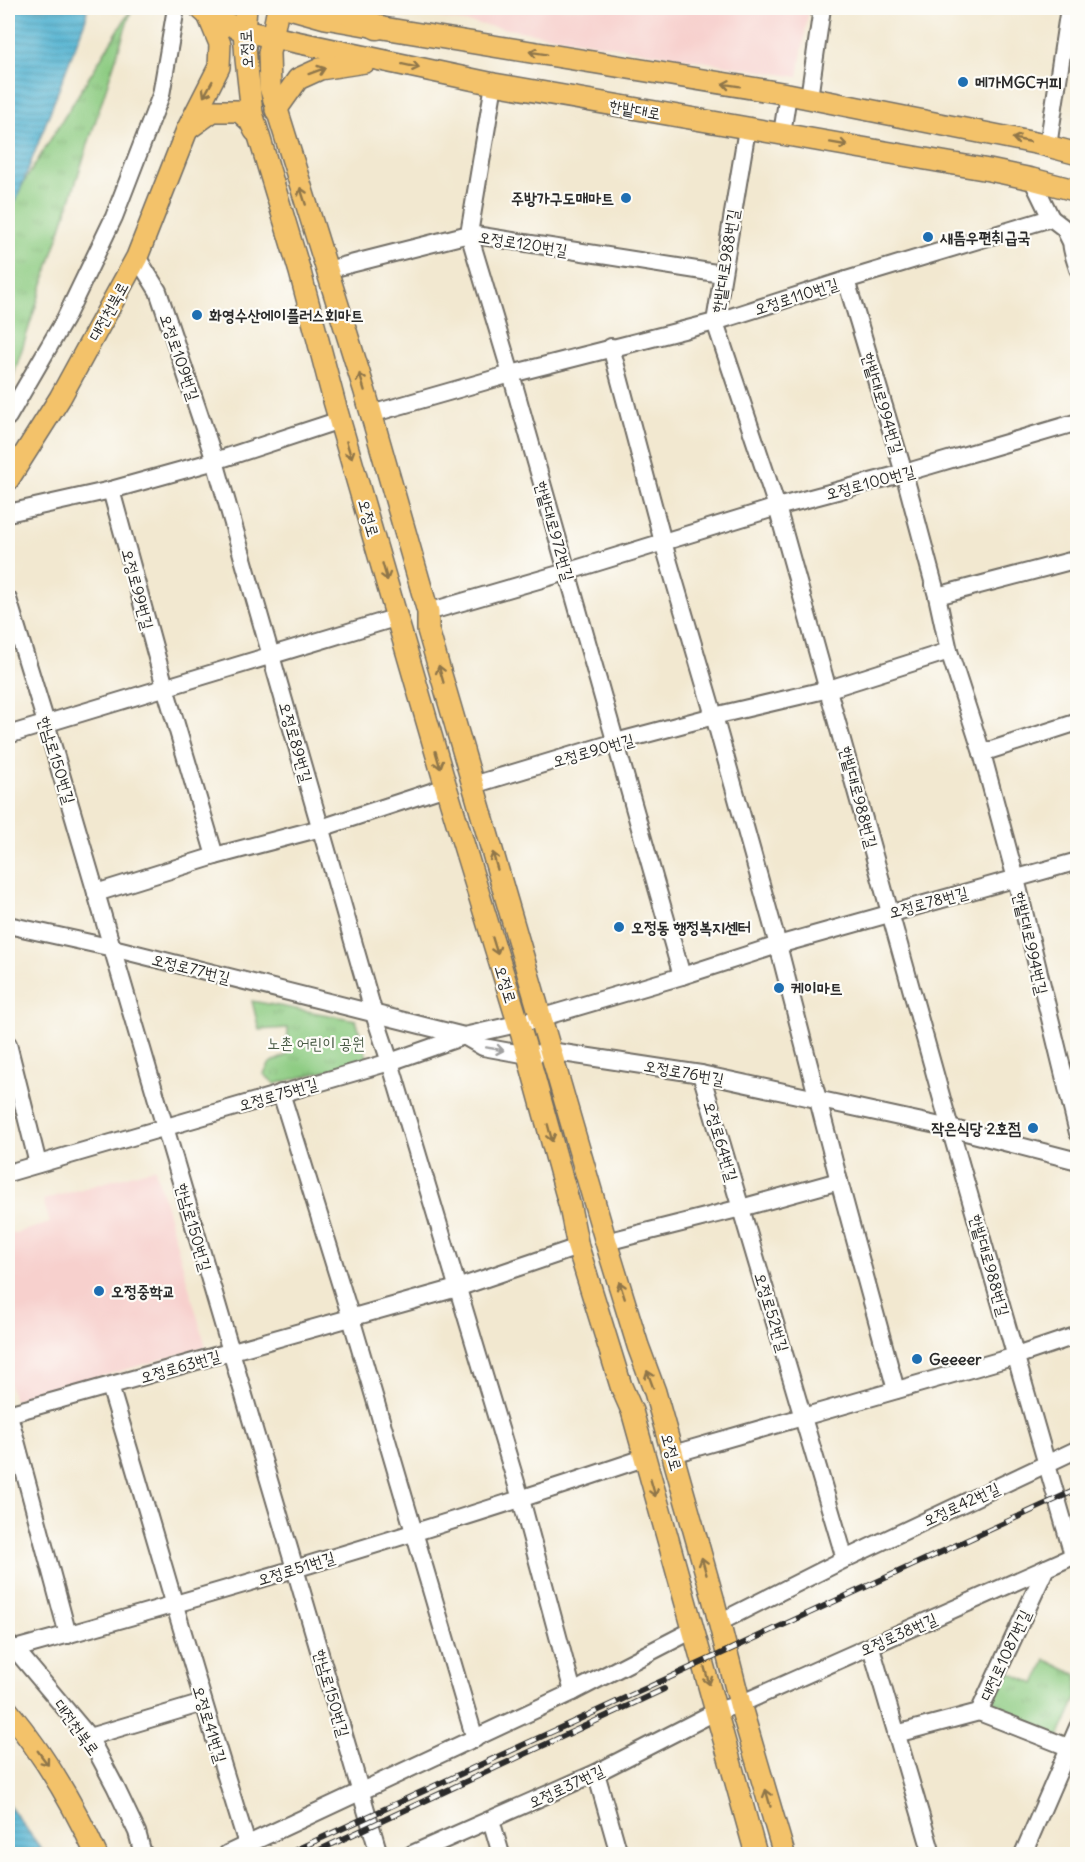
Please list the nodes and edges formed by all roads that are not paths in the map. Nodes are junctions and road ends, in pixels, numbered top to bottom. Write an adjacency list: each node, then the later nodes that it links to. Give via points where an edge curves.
1 (176, 8): 37 (street, via 161,95 114,217 64,319)
2 (246, 8): 10 (main road, 오정로)
3 (278, 8): 11 (main road, 오정로)
4 (290, 8): 9 (main road)
5 (340, 8): 9 (highway)
6 (822, 8): 14 (street)
7 (1069, 8): 20 (street)
8 (204, 11): 10 (main road, 한밭대로); 16 (main road, via 235,61 240,87); 18 (main road, 대전천북로, one-way to 18, via 220,44 219,67)
9 (377, 27): 14 (main road, one-way to 9)
10 (244, 31): 11 (main road, 한밭대로); 16 (main road, 오정로)
11 (272, 37): 12 (main road, 한밭대로); 15 (main road, 오정로, via 268,76)
12 (376, 59): 13 (main road, 한밭대로, one-way to 13); 15 (main road, one-way to 12, via 298,79 320,69)
13 (494, 84): 17 (main road, 한밭대로); 27 (street, 한밭대로972번길)
14 (799, 96): 19 (street); 20 (main road, one-way to 14)
15 (276, 110): 30 (main road, 오정로, one-way to 15)
16 (252, 113): 21 (main road, 오정로)
17 (747, 129): 19 (main road, 한밭대로); 31 (street, 한밭대로988번길)
18 (187, 130): 21 (main road, via 213,111 239,111 250,121); 28 (main road, 대전천북로)
19 (782, 134): 23 (main road, 한밭대로, one-way to 23)
20 (1048, 146): 22 (main road)
21 (263, 149): 38 (main road, 오정로)
22 (1077, 154)
23 (1032, 179): 24 (main road, 한밭대로); 25 (street)
24 (1077, 191)
25 (1051, 218): 26 (street); 32 (street, 오정로110번길)
26 (1074, 233): 29 (street)
27 (469, 234): 30 (street, 오정로120번길); 31 (street, 오정로120번길); 35 (street, 한밭대로972번길)
28 (137, 257): 40 (street, 오정로109번길, via 158,291); 42 (main road, 대전천북로, via 60,398)
29 (1077, 269)
30 (327, 270): 36 (main road, 오정로, one-way to 30)
31 (722, 274): 33 (street, 한밭대로988번길)
32 (846, 280): 33 (street, 오정로110번길); 41 (street, 한밭대로994번길)
33 (715, 322): 34 (street, 오정로110번길); 44 (street, 한밭대로988번길)
34 (611, 348): 35 (street, 오정로110번길); 46 (street)
35 (512, 374): 36 (street, 오정로110번길); 48 (street, 한밭대로972번길)
36 (371, 414): 51 (main road, 오정로)
37 (8, 417)
38 (340, 420): 40 (street); 52 (main road, 오정로, one-way to 52)
39 (1077, 423): 41 (street, 오정로100번길)
40 (215, 461): 43 (street); 54 (street)
41 (904, 473): 44 (street, 오정로100번길); 49 (street, 한밭대로994번길)
42 (8, 480)
43 (111, 490): 45 (street); 55 (street, 오정로99번길)
44 (777, 507): 46 (street, 오정로100번길); 56 (street, 한밭대로988번길)
45 (8, 513)
46 (663, 542): 48 (street, 오정로100번길); 57 (street)
47 (1077, 559): 49 (street)
48 (566, 572): 51 (street, 오정로100번길); 61 (street, 한밭대로972번길)
49 (937, 596): 53 (street, 한밭대로994번길)
50 (8, 599): 59 (street, 한남로150번길)
51 (428, 612): 63 (main road, 오정로, one-way to 51, via 428,630)
52 (398, 617): 54 (street); 64 (main road, 오정로, one-way to 64)
53 (949, 651): 56 (street, 오정로90번길); 62 (street, 한밭대로994번길)
54 (271, 656): 55 (street); 65 (street, 오정로89번길)
55 (165, 687): 59 (street); 66 (street)
56 (829, 690): 57 (street, 오정로90번길); 70 (street, 한밭대로988번길)
57 (714, 716): 61 (street, 오정로90번길); 72 (street)
58 (1077, 722): 62 (street)
59 (46, 723): 60 (street); 69 (street, 한남로150번길)
60 (8, 735)
61 (616, 742): 63 (street, 오정로90번길); 74 (street, 한밭대로972번길)
62 (982, 753): 68 (street, 한밭대로994번길)
63 (473, 785): 76 (main road, 오정로, one-way to 63)
64 (446, 787): 65 (street); 77 (main road, 오정로, one-way to 77)
65 (321, 828): 66 (street); 75 (street)
66 (215, 856): 69 (street)
67 (1077, 861): 68 (street, 오정로78번길)
68 (1016, 879): 70 (street, 오정로78번길); 86 (street, 한밭대로994번길)
69 (96, 892): 73 (street, 한남로150번길)
70 (890, 912): 72 (street, 오정로78번길); 88 (street, 한밭대로988번길)
71 (8, 925): 73 (street, 오정로77번길)
72 (778, 945): 74 (street, 오정로78번길); 85 (street)
73 (113, 948): 75 (street, 오정로77번길); 87 (street, 한남로150번길)
74 (682, 976): 76 (street, 오정로78번길)
75 (374, 1014): 78 (street, 오정로77번길); 82 (street)
76 (540, 1018): 77 (street, 오정로); 80 (main road, 오정로)
77 (519, 1024): 78 (street, 오정로75번길); 81 (main road, 오정로)
78 (464, 1036): 81 (street, 오정로77번길, one-way to 81, via 483,1047); 82 (street, 오정로75번길)
79 (8, 1044): 91 (street)
80 (550, 1052): 81 (street, 오정로76번길); 83 (street, 오정로76번길); 95 (main road, 오정로)
81 (528, 1055): 96 (main road, 오정로, one-way to 96)
82 (390, 1062): 84 (street, 오정로75번길); 97 (street)
83 (701, 1074): 85 (street, 오정로76번길); 94 (street, 오정로64번길)
84 (281, 1093): 87 (street, 오정로75번길); 98 (street)
85 (817, 1100): 88 (street, 오정로76번길); 93 (street)
86 (1074, 1109): 89 (street, 한밭대로994번길)
87 (165, 1127): 91 (street, 오정로75번길); 100 (street, 한남로150번길)
88 (950, 1128): 90 (street, 오정로76번길); 101 (street, 한밭대로988번길)
89 (1077, 1133)
90 (1077, 1161)
91 (38, 1164): 92 (street, 오정로75번길)
92 (8, 1173)
93 (839, 1180): 94 (street); 103 (street)
94 (741, 1208): 95 (street); 105 (street, 오정로52번길)
95 (606, 1242): 107 (main road, 오정로, one-way to 95)
96 (578, 1247): 97 (street, 오정로63번길); 108 (main road, 오정로)
97 (457, 1288): 98 (street, 오정로63번길); 110 (street)
98 (351, 1318): 100 (street, 오정로63번길); 111 (street)
99 (1077, 1335): 101 (street)
100 (231, 1351): 102 (street, 오정로63번길); 114 (street, 한남로150번길)
101 (1016, 1356): 103 (street); 109 (street, 한밭대로988번길)
102 (110, 1386): 104 (street, 오정로63번길); 116 (street)
103 (896, 1390): 105 (street)
104 (8, 1413): 119 (street)
105 (803, 1417): 107 (street); 113 (street)
106 (1077, 1449): 109 (street, 오정로42번길)
107 (673, 1455): 117 (main road, 오정로, one-way to 107)
108 (644, 1458): 110 (street, 오정로51번길); 118 (main road, 오정로, one-way to 118)
109 (1047, 1464): 112 (street, 한밭대로988번길); 113 (street, 오정로42번길)
110 (521, 1499): 111 (street, 오정로51번길); 122 (street)
111 (415, 1532): 114 (street, 오정로51번길); 131 (street)
112 (1075, 1554): 115 (street, 오정로38번길)
113 (845, 1559): 117 (street, 오정로42번길)
114 (295, 1568): 116 (street, 오정로51번길); 134 (street, 한남로150번길)
115 (1046, 1568): 121 (street, 오정로38번길); 127 (street, 대전로1087번길)
116 (176, 1603): 119 (street, 오정로51번길); 123 (street, 오정로41번길)
117 (718, 1623): 124 (main road, 오정로)
118 (693, 1630): 122 (street); 126 (main road, 오정로, one-way to 126)
119 (68, 1635): 120 (street, 오정로51번길)
120 (11, 1647): 130 (street, 대전천북로)
121 (871, 1647): 124 (street, 오정로38번길); 129 (street)
122 (573, 1692): 131 (street)
123 (203, 1703): 130 (street); 136 (street, 오정로41번길)
124 (740, 1704): 126 (street, 오정로38번길); 145 (main road, 오정로, one-way to 124)
125 (8, 1711): 137 (main road, one-way to 137, via 47,1763)
126 (717, 1711): 133 (street, 오정로37번길); 144 (main road, 오정로)
127 (979, 1712): 129 (street); 132 (street, 대전로1087번길)
128 (1077, 1727): 132 (street)
129 (896, 1734): 146 (street)
130 (88, 1737): 138 (street, 대전천북로, via 137,1832)
131 (475, 1739): 134 (street)
132 (1073, 1750): 147 (street)
133 (596, 1773): 135 (street, 오정로37번길); 143 (street)
134 (361, 1793): 136 (street); 140 (street, 한남로150번길)
135 (491, 1820): 141 (street, 오정로37번길); 142 (street)
136 (247, 1844): 139 (street)
137 (96, 1854)
138 (143, 1854)
139 (226, 1854)
140 (379, 1854)
141 (412, 1854)
142 (501, 1854)
143 (619, 1854)
144 (756, 1854)
145 (784, 1854)
146 (932, 1854)
147 (1023, 1854)

